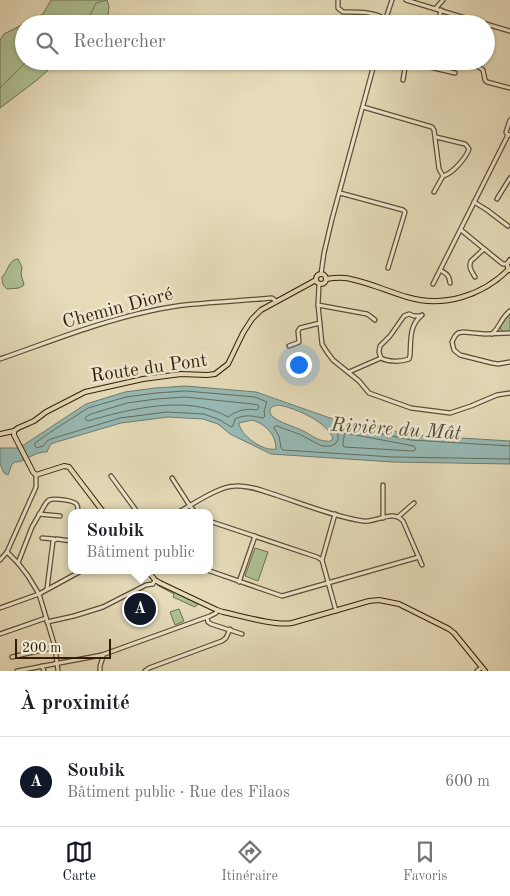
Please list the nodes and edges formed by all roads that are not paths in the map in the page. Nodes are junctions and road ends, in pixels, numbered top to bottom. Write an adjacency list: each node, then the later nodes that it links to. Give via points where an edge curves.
1 (338, 0): 8 (street, via 338,8 343,12)
2 (392, 0): 7 (street)
3 (406, 0): 5 (street)
4 (443, 0): 5 (street)
5 (436, 8): 6 (street)
6 (441, 10): 11 (street); 12 (street)
7 (387, 13): 10 (street)
8 (371, 14): 9 (street)
9 (376, 15)
10 (383, 15)
11 (440, 15)
12 (457, 15)
13 (495, 27): 14 (street)
14 (510, 31)
15 (374, 70): 22 (street)
16 (404, 70): 20 (street)
17 (445, 70): 19 (street)
18 (483, 70): 21 (street, via 487,82)
19 (454, 73)
20 (403, 80)
21 (510, 88)
22 (363, 108): 25 (street, via 432,127); 28 (street)
23 (510, 120): 24 (street, via 506,132)
24 (509, 135): 31 (street)
25 (435, 137): 26 (street, via 439,169); 26 (street, via 469,147 466,156)
26 (443, 176): 29 (street)
27 (510, 178): 30 (street)
28 (340, 192): 36 (street, via 405,212); 39 (street)
29 (434, 192)
30 (497, 199)
31 (474, 202): 32 (street); 33 (street)
32 (508, 226)
33 (461, 230): 34 (street); 38 (street)
34 (484, 249): 37 (street); 40 (street, via 470,264)
35 (510, 260): 37 (main road)
36 (388, 268)
37 (508, 268): 41 (main road, via 492,284 478,291 438,301 408,298 346,278)
38 (440, 270): 43 (street, via 447,274); 44 (street)
39 (321, 274): 41 (main road); 42 (main road, via 317,276)
40 (475, 276)
41 (326, 279): 42 (main road)
42 (318, 282): 45 (main road, Route du Pont); 46 (street)
43 (450, 283)
44 (433, 284)
45 (276, 301): 56 (street, Chemin Dioré, via 272,298 151,311 90,327); 60 (main road, Route du Pont, via 252,319 228,364 215,374 182,374 85,392)
46 (318, 305): 48 (street, via 367,314); 49 (street)
47 (510, 310): 50 (street)
48 (375, 320)
49 (320, 323): 54 (street, via 300,328 299,342); 58 (street, via 326,352)
50 (499, 327): 51 (street); 53 (street)
51 (504, 333): 52 (street); 53 (street)
52 (510, 333)
53 (491, 334): 57 (street, via 458,333 453,338 453,346 457,353 478,360 498,364)
54 (290, 346)
55 (381, 358): 55 (street, via 388,361 409,359 412,329 421,315 404,316 380,346); 58 (street)
56 (0, 360)
57 (510, 362)
58 (349, 372): 59 (street, via 369,393 416,409 453,412)
59 (510, 393)
60 (14, 433): 61 (main road, Route du Pont); 62 (main road)
61 (0, 434)
62 (36, 475): 69 (main road, via 69,467); 83 (street, via 36,488)
63 (111, 476): 70 (street)
64 (172, 478): 67 (street)
65 (383, 485): 77 (street)
66 (414, 504): 76 (street)
67 (190, 506): 71 (street); 72 (street); 74 (street, via 222,488 238,485)
68 (77, 509): 73 (street, via 75,502 49,500)
69 (101, 509)
70 (135, 509)
71 (184, 509)
72 (193, 509)
73 (39, 514): 75 (street); 87 (street)
74 (336, 514): 77 (street, via 362,521); 86 (street)
75 (60, 516)
76 (398, 516): 77 (street); 84 (street)
77 (383, 518)
78 (213, 522): 79 (street)
79 (255, 536): 86 (street); 94 (street)
80 (42, 538): 81 (street)
81 (55, 539): 82 (street); 96 (street)
82 (68, 541)
83 (7, 552): 85 (street); 87 (street)
84 (419, 557): 88 (street); 95 (street)
85 (0, 560)
86 (322, 560): 95 (street)
87 (18, 563): 97 (street)
88 (422, 565)
89 (213, 572): 94 (street)
90 (76, 574): 92 (street)
91 (151, 574): 93 (main road)
92 (72, 576): 96 (street)
93 (156, 580): 99 (main road); 102 (street, via 90,612)
94 (239, 582): 95 (street, via 282,596)
95 (328, 583): 100 (street)
96 (47, 589): 97 (street)
97 (39, 594): 98 (street); 102 (street)
98 (0, 608)
99 (217, 610): 100 (main road, via 282,624); 101 (street)
100 (336, 611): 111 (main road, via 370,601 399,604 449,629)
101 (207, 618): 103 (street, via 210,624); 107 (street)
102 (46, 620): 104 (street); 106 (street)
103 (230, 629): 105 (street); 116 (street, via 222,641)
104 (0, 634)
105 (242, 634)
106 (55, 647): 108 (street); 109 (street)
107 (102, 655): 109 (street); 115 (street)
108 (12, 657)
109 (58, 663): 110 (street); 114 (street)
110 (38, 668): 112 (street); 113 (street)
111 (483, 669): 117 (street)
112 (17, 671)
113 (44, 671)
114 (58, 671)
115 (100, 671)
116 (144, 671)
117 (477, 671)

